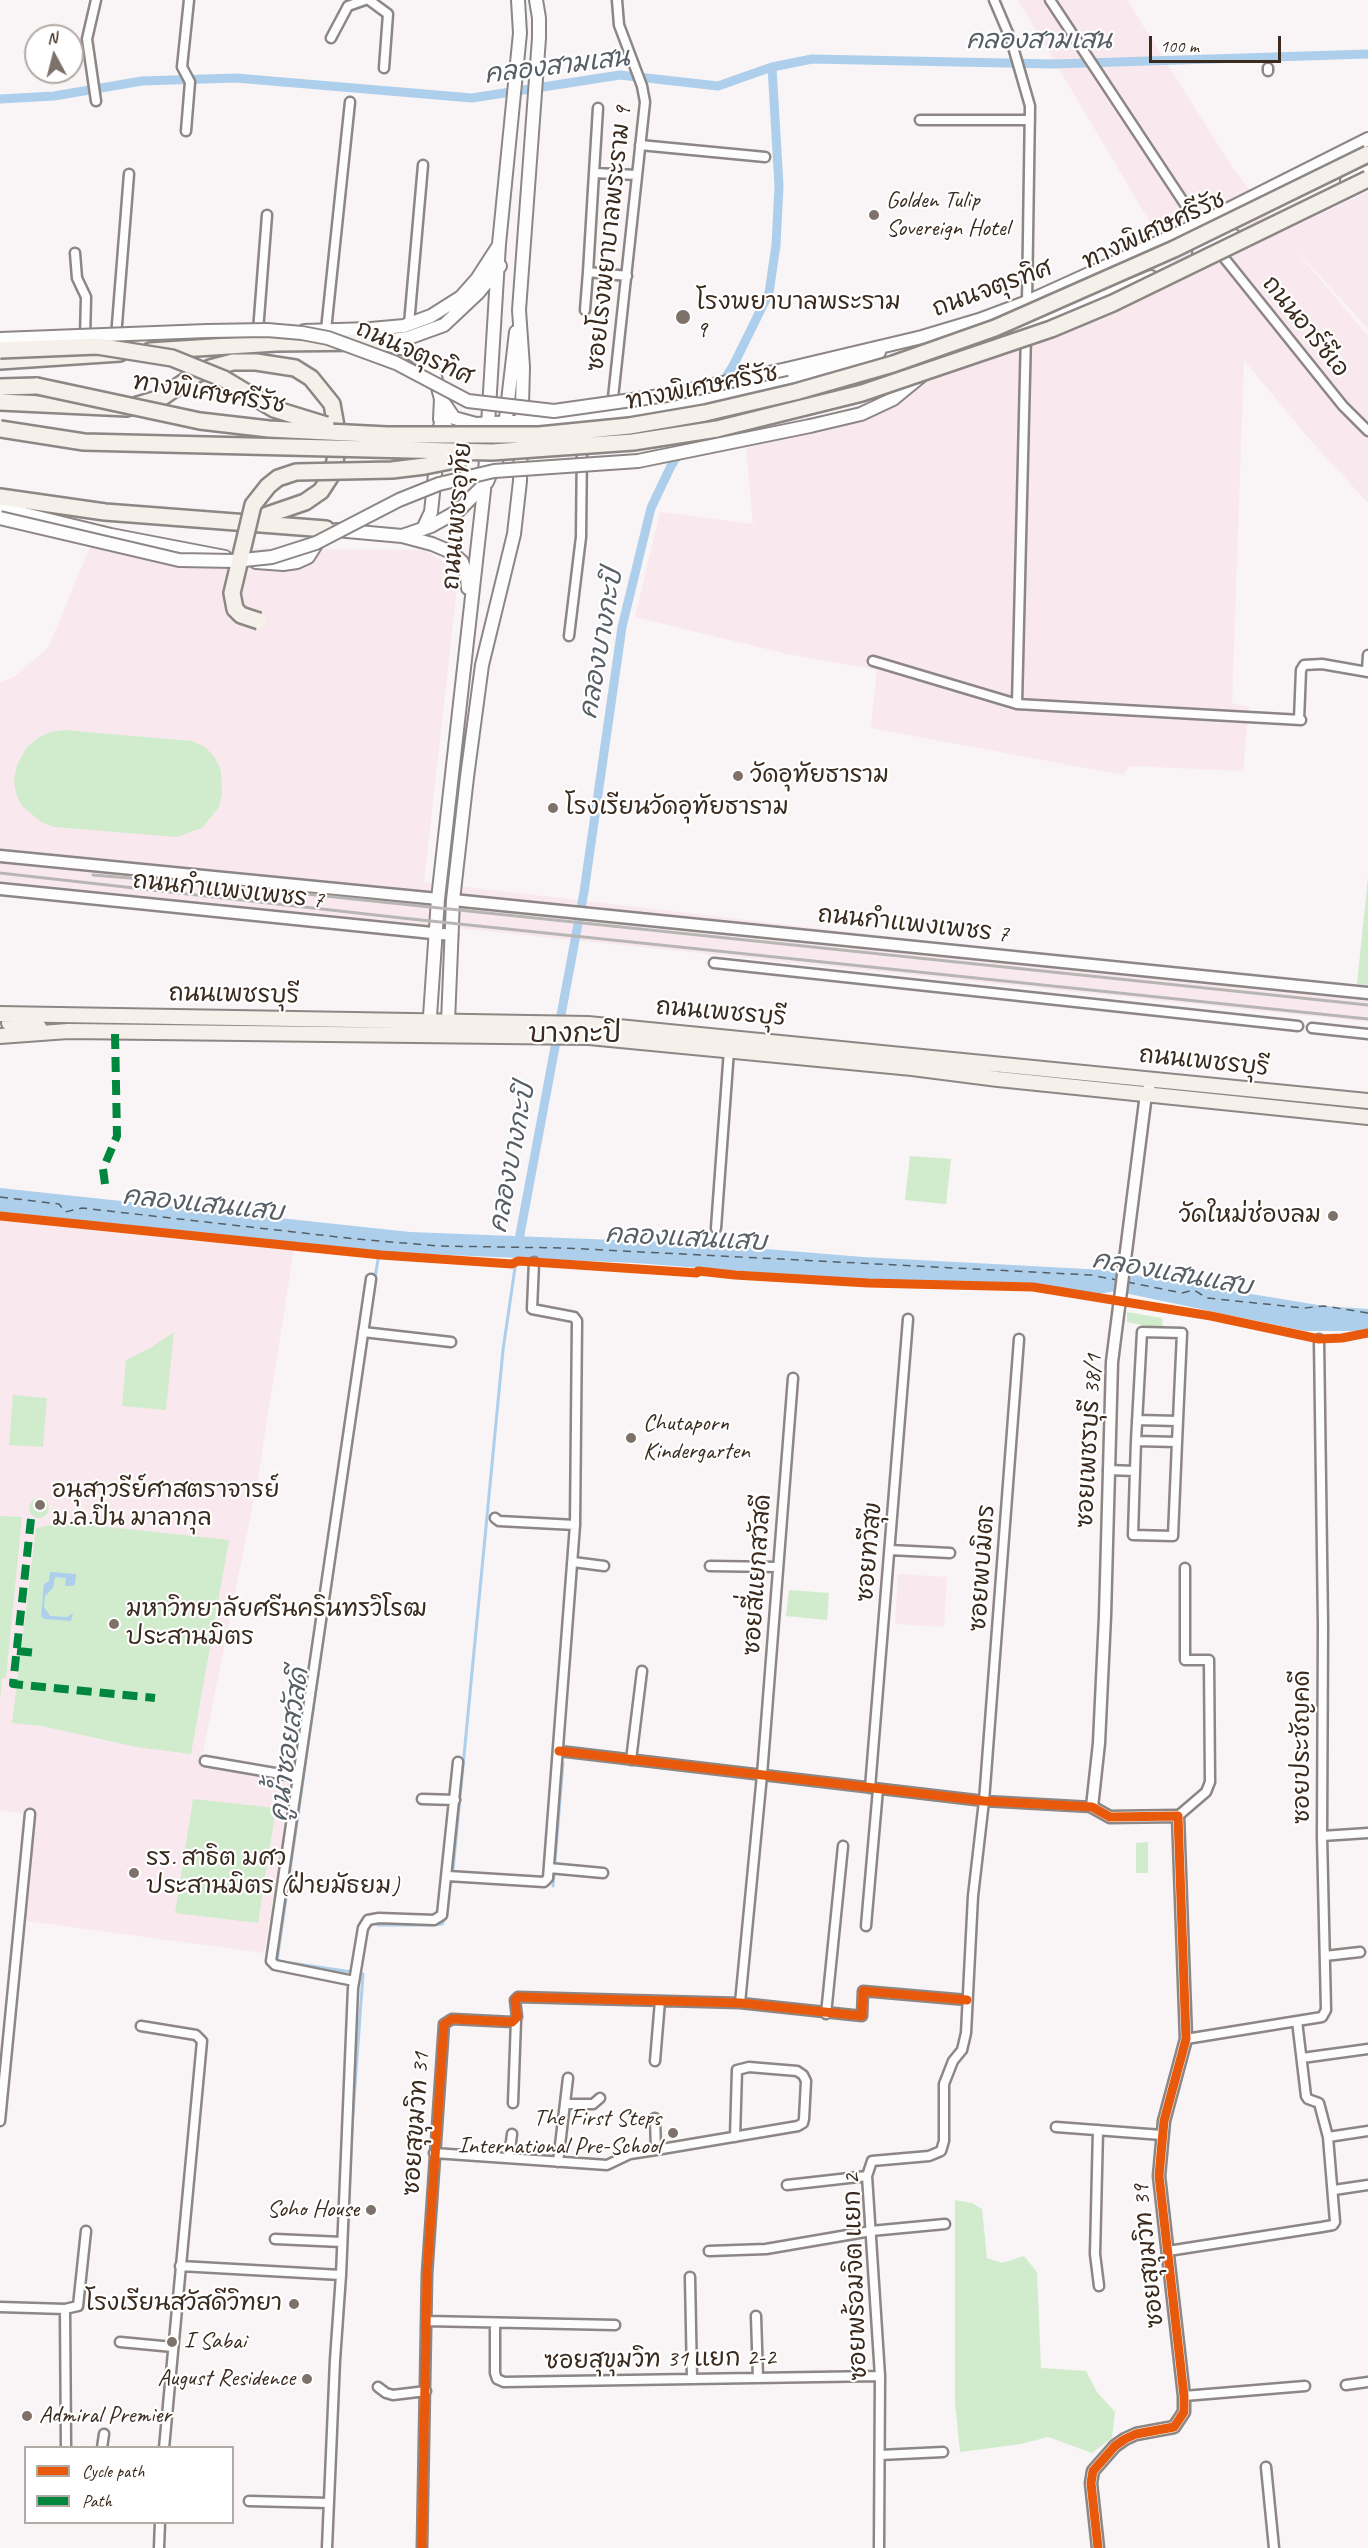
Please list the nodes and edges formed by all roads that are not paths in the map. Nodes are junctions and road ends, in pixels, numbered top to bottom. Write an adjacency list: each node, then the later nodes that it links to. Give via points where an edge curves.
1 (96, 0): 13 (street, via 87,39)
2 (189, 0): 18 (street, via 183,69 190,85)
3 (367, 0): 11 (street, via 348,6); 12 (street, via 388,14)
4 (518, 0): 31 (main road, ถนนเพชรอุทัย, via 520,33)
5 (536, 0): 10 (main road, ถนนเพชรอุทัย)
6 (542, 0): 10 (main road)
7 (617, 0): 20 (street, ซอยโรงพยาบาลพระราม 9, via 619,25 645,102)
8 (994, 0): 17 (street, via 1011,40 1030,106)
9 (1050, 0): 30 (street, ถนนอาร์ซีเอ)
10 (539, 18): 38 (main road, ถนนเพชรอุทัย)
11 (331, 38)
12 (384, 68)
13 (95, 99)
14 (350, 102): 42 (street)
15 (597, 108): 25 (street)
16 (920, 120): 17 (street)
17 (1030, 120): 37 (street)
18 (186, 131)
19 (1368, 139): 30 (main road, ถนนจตุรทิศ)
20 (640, 145): 22 (street); 27 (street, ซอยโรงพยาบาลพระราม 9)
21 (1368, 154): 64 (highway, ทางพิเศษศรีรัช, bridge, via 1174,249 995,328 795,392 629,426 539,435)
22 (765, 157)
23 (423, 165): 40 (street)
24 (1368, 171): 32 (main road, ถนนจตุรทิศ)
25 (594, 173): 27 (street); 35 (street)
26 (129, 174): 44 (street)
27 (637, 175): 36 (street, ซอยโรงพยาบาลพระราม 9)
28 (1368, 179): 69 (highway, ทางพิเศษศรีรัช, bridge, via 1113,303 994,350 862,393 728,426 643,441)
29 (267, 215): 43 (street)
30 (1198, 224): 32 (street, ถนนอาร์ซีเอ); 37 (main road, ถนนจตุรทิศ)
31 (499, 244): 34 (main road, ถนนเพชรอุทัย); 40 (main road, ถนนจตุรทิศ, via 461,297 431,316)
32 (1214, 245): 41 (main road, ถนนจตุรทิศ, via 1144,280); 63 (street, ถนนอาร์ซีเอ, via 1343,406)
33 (75, 253): 46 (street, via 77,278 86,297)
34 (500, 266): 48 (main road, via 444,325 408,338); 60 (main road, ถนนเพชรอุทัย)
35 (588, 272): 36 (street); 39 (street)
36 (627, 276): 57 (street, ซอยโรงพยาบาลพระราม 9)
37 (1027, 302): 45 (main road, ถนนจตุรทิศ)
38 (519, 310): 59 (main road, ถนนเพชรอุทัย); 61 (main road)
39 (585, 310)
40 (409, 324): 42 (main road, ถนนจตุรทิศ)
41 (1026, 328): 53 (main road, ถนนจตุรทิศ); 85 (street)
42 (326, 330): 43 (main road, ถนนจตุรทิศ)
43 (258, 332): 44 (main road, ถนนจตุรทิศ)
44 (116, 337): 46 (main road, ถนนจตุรทิศ)
45 (922, 337): 47 (main road, ถนนจตุรทิศ, bridge, via 667,395 554,411 468,401 396,363 328,338 302,333 207,331); 57 (main road, ถนนจตุรทิศ, via 844,365 779,382)
46 (85, 338): 47 (main road, ถนนจตุรทิศ)
47 (0, 340)
48 (374, 342): 49 (highway); 55 (main road, via 405,349 423,361 434,373)
49 (276, 343): 51 (highway, bridge); 52 (highway)
50 (0, 350): 64 (highway, bridge, via 97,346 172,358 224,379 274,409 319,424)
51 (0, 362)
52 (233, 362): 56 (highway, via 193,376 161,398 127,408); 75 (highway, via 273,363 295,368 311,378 332,404 339,443 332,474 321,492 305,502)
53 (931, 367): 65 (main road, ถนนจตุรทิศ, via 752,414); 74 (main road, ถนนจตุรทิศ, bridge, via 893,399 861,414 638,461 494,471 439,484 316,543 272,557 179,560)
54 (0, 387): 64 (highway, ทางพิเศษศรีรัช, bridge, via 37,386 200,421)
55 (441, 399): 58 (main road); 60 (main road, ถนนจตุรทิศ, via 454,418)
56 (0, 402)
57 (612, 414): 59 (main road, ถนนจตุรทิศ); 65 (main road)
58 (441, 419): 69 (main road, ถนนจตุรทิศ, via 452,435); 77 (main road, via 431,512)
59 (521, 423): 61 (main road, ถนนจตุรทิศ); 68 (main road, ถนนเพชรอุทัย)
60 (488, 424): 61 (main road, ถนนจตุรทิศ); 69 (main road, ถนนเพชรอุทัย)
61 (505, 424): 69 (main road)
62 (0, 429): 69 (highway, ทางพิเศษศรีรัช, bridge, via 84,442)
63 (1368, 431)
64 (387, 435)
65 (614, 437): 66 (main road, ถนนจตุรทิศ)
66 (582, 440): 67 (main road, ถนนจตุรทิศ); 81 (street, via 581,537)
67 (555, 443): 68 (main road, ถนนจตุรทิศ); 70 (main road)
68 (520, 444): 69 (main road, ถนนจตุรทิศ); 70 (main road, ถนนเพชรอุทัย)
69 (494, 447): 71 (main road); 80 (highway, bridge, via 425,466 296,472 278,478 253,505 232,593 235,609)
70 (520, 460): 89 (main road, ถนนเพชรอุทัย, via 514,534 482,665)
71 (484, 484): 77 (main road, via 458,511); 79 (main road, ถนนเพชรอุทัย)
72 (0, 496): 75 (highway, via 66,508)
73 (0, 508): 76 (main road, via 111,535 283,564 308,557)
74 (0, 518)
75 (244, 523): 76 (highway)
76 (326, 529): 78 (main road)
77 (423, 529): 78 (main road)
78 (402, 536): 79 (main road, via 451,552 462,562)
79 (470, 613): 88 (main road, ถนนเพชรอุทัย)
80 (259, 621)
81 (569, 636)
82 (1368, 655): 84 (street)
83 (873, 662): 85 (street)
84 (1368, 671): 85 (street, via 1304,665 1300,720)
85 (1017, 704)
86 (0, 856): 88 (street, ถนนกำแพงเพชร 7)
87 (0, 889): 90 (street, ถนนกำแพงเพชร 7)
88 (438, 899): 90 (main road, ถนนเพชรอุทัย)
89 (453, 900): 91 (main road, ถนนเพชรอุทัย); 95 (street, ถนนกำแพงเพชร 7)
90 (436, 934): 91 (street, ถนนกำแพงเพชร 7); 93 (main road, ถนนเพชรอุทัย)
91 (452, 935): 94 (main road, ถนนเพชรอุทัย)
92 (714, 963): 98 (street)
93 (432, 988): 94 (main road, via 443,995); 99 (main road, ถนนเพชรอุทัย)
94 (450, 988): 97 (main road, ถนนเพชรอุทัย)
95 (1368, 993)
96 (3, 1020): 99 (main road, ถนนเพชรบุรี, via 67,1015); 102 (main road, ถนนเพชรบุรี)
97 (448, 1022): 99 (main road, ถนนเพชรบุรี); 101 (main road, ถนนเพชรบุรี, via 555,1022)
98 (1298, 1026)
99 (429, 1028): 101 (main road, ถนนเพชรบุรี, via 553,1036); 102 (main road, ถนนเพชรบุรี)
100 (1312, 1028): 103 (street)
101 (570, 1029): 105 (main road, ถนนเพชรบุรี); 106 (main road, ถนนเพชรบุรี)
102 (68, 1031): 104 (main road, ถนนเพชรบุรี)
103 (1368, 1034)
104 (0, 1036)
105 (729, 1050): 106 (main road, ถนนเพชรบุรี); 111 (street)
106 (814, 1052): 107 (main road, ถนนเพชรบุรี); 108 (main road, ถนนเพชรบุรี)
107 (1152, 1080): 108 (street, ซอยเพชรบุรี 38/1); 109 (main road, ถนนเพชรบุรี)
108 (1146, 1094): 110 (main road, ถนนเพชรบุรี); 124 (street, ซอยเพชรบุรี 38/1, via 1112,1373)
109 (1368, 1101)
110 (1368, 1117)
111 (716, 1228)
112 (534, 1262): 127 (street, via 532,1309 574,1317 577,1322)
113 (371, 1279): 115 (street)
114 (908, 1319): 128 (street, ซอยทวีสุข)
115 (367, 1333): 118 (street); 141 (street)
116 (1019, 1339): 145 (street, ซอยพบมิตร)
117 (1319, 1339): 150 (street, ซอยประชัญคดี)
118 (451, 1342)
119 (793, 1377): 133 (street, ซอยสี่แยกสวัสดี)
120 (1137, 1420): 121 (street); 121 (street, via 1142,1332 1182,1334); 122 (street)
121 (1178, 1421): 123 (street)
122 (1136, 1441): 123 (street); 125 (street)
123 (1177, 1442): 125 (street, via 1173,1536 1133,1535)
124 (1108, 1470): 125 (street); 146 (street, ซอยเพชรบุรี 38/1, via 1099,1743)
125 (1135, 1471)
126 (495, 1518): 127 (street)
127 (575, 1525): 130 (street)
128 (890, 1550): 129 (street); 142 (street, ซอยทวีสุข)
129 (950, 1553)
130 (573, 1562): 131 (street); 136 (street)
131 (604, 1566)
132 (710, 1566): 133 (street)
133 (778, 1568): 140 (street, ซอยสี่แยกสวัสดี)
134 (1185, 1568): 148 (street, via 1185,1660 1209,1660 1210,1782 1206,1792)
135 (642, 1671): 137 (street)
136 (559, 1751): 137 (street); 152 (street)
137 (631, 1760): 140 (street)
138 (204, 1761): 141 (street)
139 (458, 1762): 144 (street)
140 (762, 1775): 142 (street); 161 (street)
141 (298, 1777): 158 (street, via 272,1962)
142 (874, 1788): 145 (street); 155 (street, ซอยทวีสุข)
143 (422, 1799): 144 (street)
144 (454, 1800): 154 (street)
145 (984, 1801): 146 (street); 159 (street, ซอยพบมิตร)
146 (1092, 1807): 148 (street, via 1110,1817)
147 (30, 1814): 175 (street)
148 (1178, 1816): 166 (street, ซอยสุขุมวิท 39)
149 (1368, 1833): 150 (street)
150 (1322, 1836): 157 (street, ซอยประชัญคดี)
151 (843, 1846): 162 (street)
152 (553, 1868): 153 (street); 154 (street, via 544,1882)
153 (603, 1873)
154 (448, 1876): 158 (street, via 444,1908 438,1919 379,1918 365,1923)
155 (866, 1926)
156 (1360, 1952): 157 (street)
157 (1325, 1956): 164 (street, ซอยประชัญคดี, via 1325,2014)
158 (354, 1981): 195 (street)
159 (967, 2000): 162 (street, via 863,1991 862,2016); 187 (street, ซอยพร้อมจิต แยก 2, via 964,2043 946,2073 944,2084 941,2151 929,2156 872,2161)
160 (660, 2001): 161 (street); 163 (street, via 518,1996); 169 (street)
161 (740, 2003): 162 (street)
162 (826, 2014)
163 (516, 2020): 172 (street); 184 (street, ซอยสุขุมวิท 31, via 452,2019 444,2024)
164 (1297, 2021): 166 (street, ซอยประชัญคดี); 168 (street)
165 (141, 2026): 198 (street, via 196,2035 202,2041)
166 (1186, 2039): 180 (street, ซอยสุขุมวิท 39)
167 (1368, 2049): 168 (street)
168 (1302, 2058): 182 (street, via 1306,2096 1319,2103)
169 (655, 2061)
170 (568, 2078): 173 (street)
171 (600, 2098): 173 (street, via 593,2104)
172 (513, 2103)
173 (565, 2104): 186 (street)
174 (655, 2118): 183 (street)
175 (0, 2121)
176 (1056, 2127): 177 (street)
177 (1098, 2130): 180 (street); 201 (street, via 1095,2254)
178 (1368, 2131): 182 (street)
179 (512, 2134): 185 (street)
180 (1162, 2135): 197 (street, ซอยสุขุมวิท 39, via 1159,2176)
181 (735, 2137): 181 (street, via 803,2123 803,2075 797,2071 741,2067); 183 (street)
182 (1328, 2138): 190 (street)
183 (656, 2150): 186 (street, via 630,2154 607,2165)
184 (434, 2152): 185 (street); 205 (street, ซอยสุขุมวิท 31)
185 (509, 2158): 186 (street)
186 (558, 2162)
187 (867, 2176): 188 (street); 193 (street, ซอยพร้อมจิต แยก 2)
188 (787, 2185)
189 (1368, 2185): 190 (street)
190 (1334, 2190): 197 (street, via 1333,2225)
191 (945, 2224): 193 (street)
192 (86, 2231): 203 (street, via 80,2305)
193 (871, 2231): 196 (street, via 766,2249); 210 (street, ซอยพร้อมจิต แยก 2)
194 (275, 2239): 195 (street)
195 (342, 2242): 199 (street)
196 (709, 2251)
197 (1168, 2251): 218 (street, ซอยสุขุมวิท 39)
198 (180, 2266): 199 (street); 209 (street)
199 (341, 2276): 227 (street)
200 (690, 2277): 212 (street)
201 (1099, 2286)
202 (0, 2307): 203 (street)
203 (64, 2309): 220 (street)
204 (756, 2316): 211 (street)
205 (427, 2321): 206 (street); 217 (street, ซอยสุขุมวิท 31)
206 (495, 2323): 207 (street); 212 (street, ซอยสุขุมวิท 31 แยก 2-2, via 495,2373 504,2382)
207 (615, 2325)
208 (120, 2342): 209 (street)
209 (173, 2347): 222 (street)
210 (880, 2376): 211 (street, ซอยสุขุมวิท 31 แยก 2-2); 224 (street, ซอยพร้อมจิต แยก 2)
211 (758, 2378): 212 (street, ซอยสุขุมวิท 31 แยก 2-2)
212 (692, 2379)
213 (1368, 2382): 215 (street)
214 (1305, 2385): 218 (street)
215 (1346, 2385)
216 (378, 2387): 217 (street, via 393,2395)
217 (426, 2391): 231 (street, ซอยสุขุมวิท 31)
218 (1184, 2396): 233 (street, ซอยสุขุมวิท 39, via 1184,2412 1177,2424 1125,2439 1093,2471)
219 (104, 2434): 221 (street)
220 (66, 2446)
221 (102, 2446)
222 (164, 2446)
223 (943, 2452): 224 (street)
224 (880, 2455): 232 (street, ซอยพร้อมจิต แยก 2)
225 (1266, 2467): 234 (street)
226 (249, 2500): 227 (street)
227 (329, 2503): 230 (street)
228 (160, 2524): 229 (street)
229 (159, 2548)
230 (327, 2548)
231 (422, 2548)
232 (879, 2548)
233 (1098, 2548)
234 (1274, 2548)

